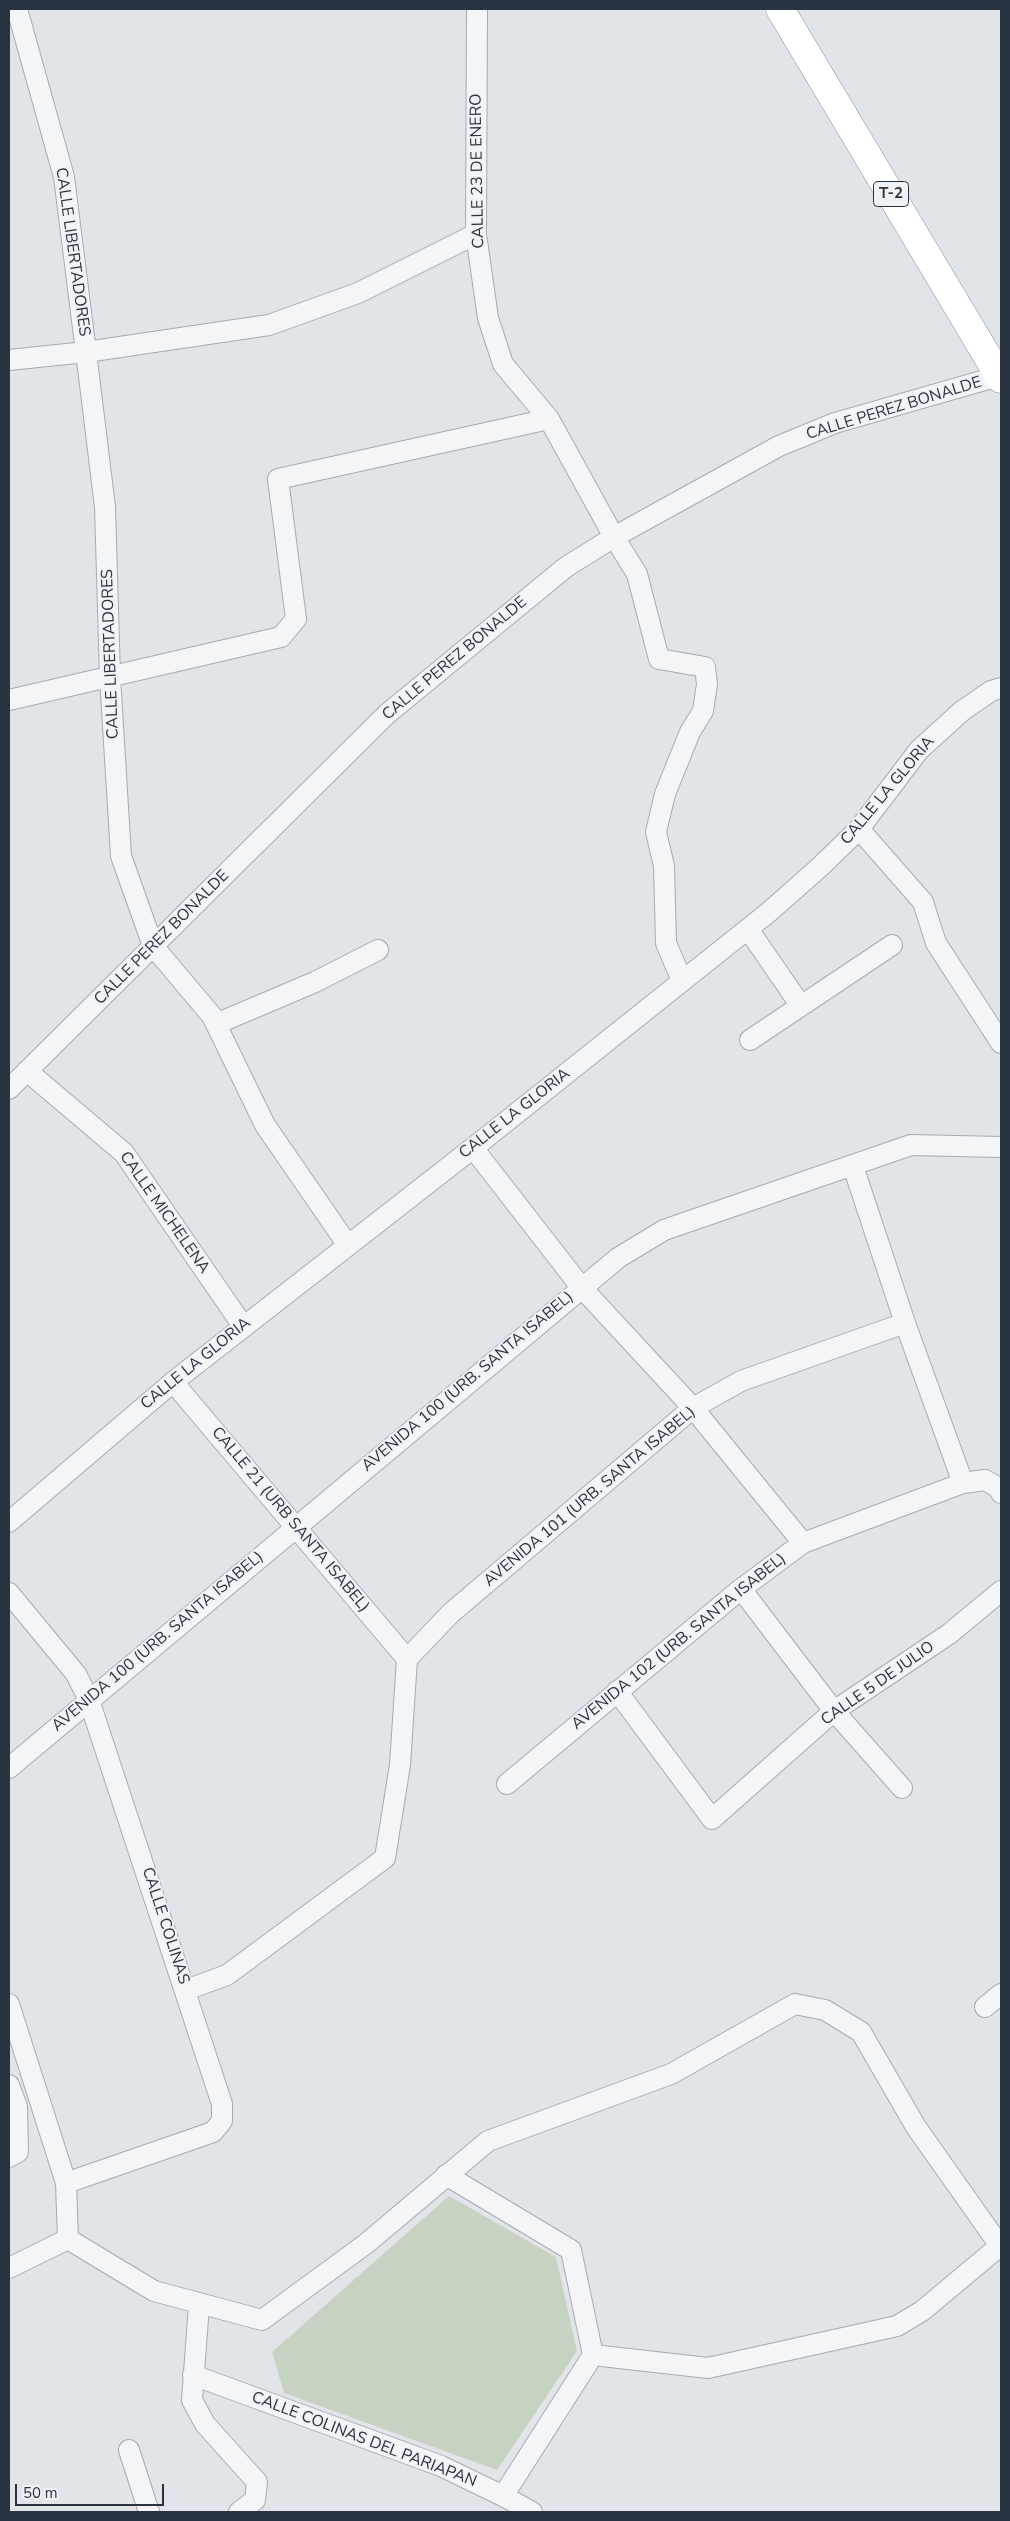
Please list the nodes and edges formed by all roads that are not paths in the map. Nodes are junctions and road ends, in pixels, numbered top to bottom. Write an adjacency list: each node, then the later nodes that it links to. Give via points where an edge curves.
1 (17, 9): 5 (street, CALLE LIBERTADORES, via 64,177)
2 (476, 9): 4 (street, CALLE 23 DE ENERO)
3 (780, 9): 7 (highway, T-2)
4 (476, 234): 5 (street, via 358,293 269,326); 8 (street, CALLE 23 DE ENERO, via 488,318 504,364)
5 (86, 352): 6 (street); 10 (street, CALLE LIBERTADORES, via 105,506)
6 (9, 360)
7 (1000, 378): 9 (street, CALLE PEREZ BONALDE, via 835,424 779,446)
8 (549, 418): 9 (street, CALLE 23 DE ENERO); 10 (street, via 278,479 296,620 281,637)
9 (614, 537): 16 (street, CALLE PEREZ BONALDE, via 566,568 387,714); 18 (street, CALLE 23 DE ENERO, via 637,574 659,660 705,667 707,684 703,711 690,732 664,794 656,832 664,866 666,943)
10 (110, 677): 12 (street); 16 (street, CALLE LIBERTADORES, via 121,856)
11 (1001, 688): 13 (street, CALLE LA GLORIA, via 962,711 919,750)
12 (9, 700)
13 (858, 829): 14 (street, CALLE LA GLORIA, via 822,866); 22 (street, via 923,902 936,943)
14 (748, 929): 18 (street, CALLE LA GLORIA); 19 (street)
15 (892, 945): 19 (street)
16 (153, 946): 20 (street, CALLE LIBERTADORES); 23 (street, CALLE PEREZ BONALDE)
17 (378, 950): 20 (street, via 315,982)
18 (682, 981): 26 (street, CALLE LA GLORIA)
19 (801, 1006): 21 (street)
20 (216, 1024): 28 (street, CALLE LIBERTADORES, via 265,1124)
21 (750, 1040)
22 (1001, 1043)
23 (27, 1071): 24 (street, CALLE PEREZ BONALDE); 31 (street, CALLE MICHELENA, via 124,1152)
24 (9, 1089)
25 (1001, 1146): 27 (street, AVENIDA 100 (URB. SANTA ISABEL), via 911,1145)
26 (473, 1148): 28 (street, CALLE LA GLORIA); 29 (street)
27 (852, 1166): 29 (street, AVENIDA 100 (URB. SANTA ISABEL), via 664,1230 618,1258); 30 (street)
28 (347, 1244): 31 (street, CALLE LA GLORIA)
29 (581, 1287): 33 (street); 37 (street, AVENIDA 100 (URB. SANTA ISABEL))
30 (905, 1323): 33 (street, AVENIDA 101 (URB. SANTA ISABEL), via 740,1381); 34 (street)
31 (243, 1326): 32 (street, CALLE LA GLORIA)
32 (173, 1382): 36 (street, CALLE LA GLORIA); 37 (street, CALLE 21 (URB SANTA ISABEL))
33 (693, 1408): 38 (street); 42 (street, AVENIDA 101 (URB. SANTA ISABEL), via 451,1613)
34 (963, 1483): 35 (street, AVENIDA 102 (URB. SANTA ISABEL), via 985,1480 999,1488); 38 (street, AVENIDA 102 (URB. SANTA ISABEL))
35 (1001, 1493)
36 (9, 1522)
37 (296, 1526): 42 (street, CALLE 21 (URB SANTA ISABEL)); 44 (street, AVENIDA 100 (URB. SANTA ISABEL))
38 (803, 1543): 39 (street, AVENIDA 102 (URB. SANTA ISABEL))
39 (741, 1589): 43 (street, AVENIDA 102 (URB. SANTA ISABEL)); 45 (street)
40 (1001, 1591): 45 (street, CALLE 5 DE JULIO, via 948,1634)
41 (9, 1593): 44 (street, CALLE COLINAS, via 76,1674)
42 (407, 1659): 49 (street, via 400,1766 385,1858 226,1975)
43 (617, 1691): 45 (street, CALLE 5 DE JULIO, via 712,1819); 47 (street, AVENIDA 102 (URB. SANTA ISABEL))
44 (89, 1700): 46 (street, AVENIDA 100 (URB. SANTA ISABEL)); 49 (street, CALLE COLINAS)
45 (834, 1711): 48 (street)
46 (9, 1768)
47 (507, 1784)
48 (902, 1788)
49 (186, 1990): 56 (street, CALLE COLINAS, via 222,2104 222,2122 212,2132)
50 (1001, 1994): 52 (street)
51 (9, 2004): 56 (street)
52 (985, 2007)
53 (9, 2084): 54 (street, via 17,2107 18,2152)
54 (9, 2157)
55 (446, 2175): 58 (street, via 488,2141 671,2074 795,2004 825,2010 861,2032 916,2127); 60 (street, via 367,2243 262,2320); 61 (street, via 571,2250)
56 (66, 2183): 57 (street)
57 (68, 2239): 59 (street); 60 (street, via 154,2291)
58 (1000, 2245): 61 (street, via 922,2311 897,2326 708,2368)
59 (9, 2268)
60 (199, 2305): 62 (street)
61 (593, 2355): 64 (street)
62 (193, 2375): 64 (street, CALLE COLINAS DEL PARIAPAN, via 442,2466); 66 (street, via 192,2400 205,2424 257,2482 255,2500)
63 (129, 2450): 65 (street)
64 (504, 2496): 67 (street, CALLE COLINAS DEL PARIAPAN)
65 (149, 2512)
66 (239, 2512)
67 (532, 2512)

